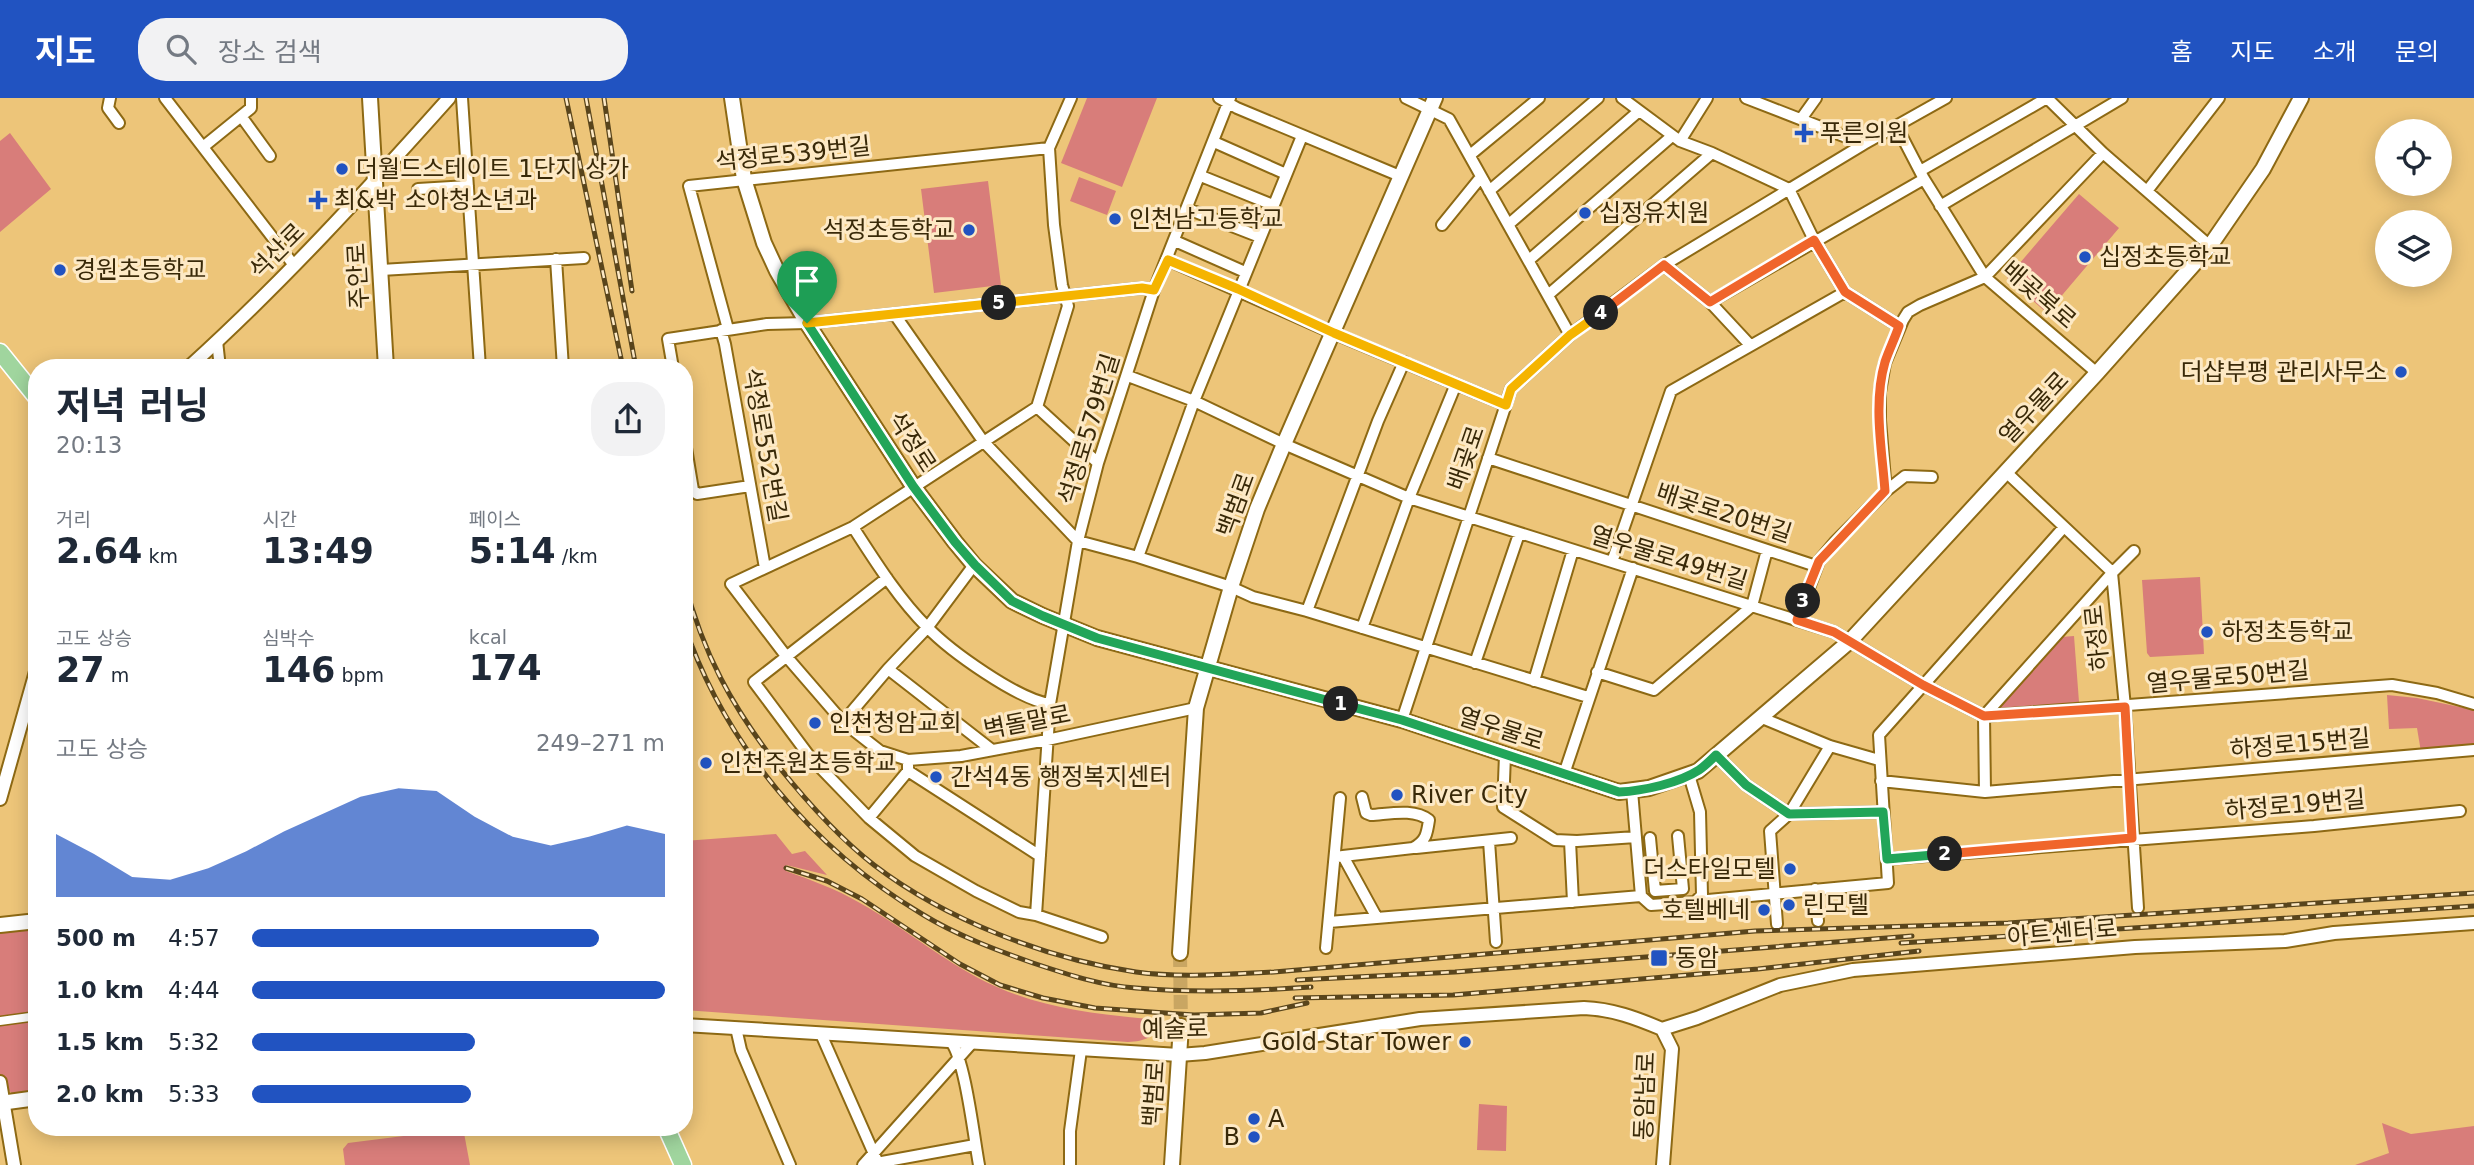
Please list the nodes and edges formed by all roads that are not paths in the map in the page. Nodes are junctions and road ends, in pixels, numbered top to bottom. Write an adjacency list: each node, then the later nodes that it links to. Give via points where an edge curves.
1 (110, 98): 26 (street, via 108,108)
2 (165, 98): 33 (street)
3 (251, 98): 24 (street, via 251,108)
4 (370, 98): 45 (main road, 주안로)
5 (449, 98): 45 (street, 석산로)
6 (462, 98): 46 (street)
7 (732, 98): 44 (main road, 석정로)
8 (1071, 98): 34 (street)
9 (1406, 98): 22 (street)
10 (1539, 98): 37 (street)
11 (1598, 98): 49 (street)
12 (1622, 98): 23 (street)
13 (1707, 98): 30 (street)
14 (1746, 98): 25 (street)
15 (1816, 98): 25 (street)
16 (1946, 98): 28 (street, 배곶로)
17 (2047, 98): 27 (street); 40 (street)
18 (2122, 98): 27 (street)
19 (2219, 98): 50 (street)
20 (2301, 98): 58 (main road, 열우물로, via 2263,169)
21 (1226, 100): 29 (street); 31 (street, 석정로579번길)
22 (1432, 103): 37 (street, via 1449,119); 42 (main road, 백범로)
23 (1640, 111): 30 (street); 54 (street)
24 (241, 116): 33 (street); 38 (street)
25 (1801, 119): 32 (street)
26 (119, 123)
27 (2074, 126): 36 (street); 52 (street)
28 (1897, 127): 32 (street, 배곶로); 40 (street, 배곶북로)
29 (1302, 135): 39 (street); 42 (street)
30 (1676, 139): 35 (street); 62 (street)
31 (1214, 142): 39 (street); 41 (street, 석정로579번길)
32 (1864, 144): 48 (street, 배곶로)
33 (203, 147): 63 (street)
34 (1049, 148): 44 (street, 석정로539번길); 73 (street, via 1054,225)
35 (1712, 153): 48 (street); 72 (street)
36 (2103, 153): 50 (street); 68 (street)
37 (1470, 155): 43 (street)
38 (270, 156)
39 (1286, 174): 51 (street)
40 (1922, 175): 52 (street, 배곶북로); 57 (street)
41 (1201, 176): 51 (street); 53 (street, 석정로579번길)
42 (1400, 176): 79 (main road, 백범로)
43 (1481, 177): 49 (street); 55 (street)
44 (744, 179): 76 (main road, 석정로, via 764,243); 78 (street, 석정로539번길, via 690,186)
45 (376, 180): 63 (street, 석산로); 66 (main road, 주안로)
46 (468, 186): 47 (street); 64 (street)
47 (418, 189)
48 (1789, 190): 57 (street); 65 (street, 배곶로)
49 (1489, 191): 54 (street)
50 (2147, 191): 58 (street)
51 (1273, 205): 56 (street)
52 (1940, 206): 68 (street, 배곶북로)
53 (1188, 208): 56 (street); 59 (street, 석정로579번길)
54 (1509, 224): 62 (street)
55 (1442, 225)
56 (1260, 237): 67 (street)
57 (1814, 240): 71 (street); 74 (street)
58 (2210, 246): 91 (main road, 열우물로)
59 (1171, 251): 67 (street); 69 (street); 70 (street, 석정로579번길)
60 (584, 258): 61 (street)
61 (556, 259): 64 (street); 88 (street)
62 (1529, 260): 72 (street)
63 (293, 264): 81 (street, 석산로)
64 (474, 265): 66 (street); 87 (street)
65 (1664, 265): 74 (street); 80 (street, 배곶로)
66 (381, 270): 86 (main road, 주안로)
67 (1245, 272): 69 (street)
68 (1985, 277): 77 (street, via 1920,305 1908,312); 91 (street, 배곶북로)
69 (1238, 289): 79 (street); 95 (street)
70 (1154, 290): 73 (street); 92 (street, 석정로579번길)
71 (1845, 292): 77 (street); 82 (street)
72 (1548, 295): 80 (street)
73 (1067, 296): 75 (street); 97 (street, via 1068,306)
74 (1710, 302): 82 (street)
75 (895, 314): 76 (street); 98 (street)
76 (807, 323): 78 (street); 106 (main road, 석정로)
77 (1899, 326): 108 (street, via 1880,392)
78 (724, 330): 89 (street, via 668,339); 105 (street, 석정로552번길)
79 (1334, 333): 90 (street); 99 (main road, 백범로)
80 (1570, 335): 96 (street, 배곶로, via 1511,389)
81 (217, 341): 84 (street, 석산로); 85 (street)
82 (1750, 345): 110 (street, 배곶로20번길, via 1671,391)
83 (0, 352): 94 (main road)
84 (198, 359)
85 (219, 359)
86 (386, 359)
87 (479, 359)
88 (562, 359)
89 (671, 359)
90 (1404, 362): 93 (street); 103 (street)
91 (2097, 373): 102 (main road, 열우물로)
92 (1128, 376): 95 (street, 열우물로49번길); 101 (street, 석정로579번길)
93 (1456, 384): 96 (street); 109 (street)
94 (28, 387)
95 (1194, 401): 99 (street, 열우물로49번길); 119 (street)
96 (1506, 405): 100 (street, 배곶로)
97 (1037, 407): 98 (street); 101 (street)
98 (983, 441): 106 (street); 115 (street)
99 (1284, 444): 103 (street, 열우물로49번길); 127 (main road, 백범로)
100 (1488, 458): 110 (street, 배곶로20번길); 111 (street, 배곶로)
101 (1098, 463): 115 (street, 석정로579번길)
102 (2006, 472): 113 (street); 134 (main road, 열우물로)
103 (1358, 477): 109 (street, 열우물로49번길); 129 (street)
104 (1932, 477): 108 (street, 배곶로20번길, via 1905,476)
105 (750, 486): 107 (street, via 701,494); 123 (street, 석정로552번길)
106 (913, 486): 112 (street); 121 (main road, 석정로)
107 (693, 490)
108 (1885, 491): 122 (street, 배곶로20번길)
109 (1409, 498): 111 (street, 열우물로49번길); 133 (street)
110 (1631, 505): 117 (street, 배곶로20번길); 120 (street)
111 (1467, 518): 114 (street, 열우물로49번길); 135 (street, 배곶로)
112 (853, 527): 123 (street); 126 (street)
113 (2064, 527): 125 (street); 142 (street)
114 (1519, 534): 116 (street, 열우물로49번길); 137 (street)
115 (1078, 541): 119 (street); 131 (street, 석정로579번길)
116 (1573, 550): 120 (street, 열우물로49번길); 141 (street, 열우물로49번길)
117 (1767, 550): 122 (street, 배곶로20번길); 128 (street)
118 (2134, 551): 125 (street)
119 (1138, 557): 127 (street)
120 (1612, 562): 124 (street, 열우물로49번길)
121 (975, 565): 131 (main road, 석정로, via 1012,601); 132 (street)
122 (1816, 566): 130 (street)
123 (765, 568): 136 (street, 벽돌말로, via 731,584)
124 (1633, 568): 128 (street, 열우물로49번길); 140 (street)
125 (2111, 572): 147 (street, 하정로); 149 (street)
126 (887, 578): 132 (street); 136 (street)
127 (1231, 587): 129 (street); 138 (main road, 백범로)
128 (1752, 606): 130 (street, 열우물로49번길); 140 (street, 열우물로49번길, via 1654,690)
129 (1307, 611): 133 (street)
130 (1797, 620): 134 (street, 열우물로49번길)
131 (1062, 624): 138 (main road, 석정로, via 1097,638); 145 (street, 석정로579번길)
132 (927, 628): 139 (street); 145 (street, via 985,673)
133 (1362, 628): 135 (street)
134 (1850, 641): 142 (street); 150 (main road, 열우물로)
135 (1426, 648): 137 (street); 151 (street, 배곶로)
136 (786, 656): 152 (street, 벽돌말로); 173 (street, via 754,682 810,757)
137 (1475, 663): 141 (street)
138 (1208, 666): 148 (main road, 백범로); 151 (main road, 열우물로)
139 (888, 669): 152 (street); 155 (street)
140 (1597, 672): 143 (street)
141 (1534, 681): 143 (street)
142 (1923, 685): 149 (street); 159 (street, via 1879,735)
143 (1588, 697): 161 (street)
144 (28, 700): 169 (street)
145 (1050, 704): 153 (street, 석정로579번길)
146 (2474, 704): 147 (street, 열우물로50번길, via 2392,685)
147 (2125, 707): 149 (street, 열우물로50번길); 163 (street, 하정로)
148 (1196, 708): 153 (street, 벽돌말로); 207 (main road, 백범로)
149 (1984, 716): 166 (street)
150 (1762, 718): 154 (street); 158 (main road, 열우물로)
151 (1402, 720): 157 (main road, 열우물로)
152 (843, 722): 160 (street, 벽돌말로, via 880,751)
153 (1046, 740): 155 (street, 벽돌말로); 183 (street, 석정로579번길)
154 (1830, 746): 159 (street); 172 (street)
155 (992, 750): 160 (street, 벽돌말로)
156 (2474, 750): 163 (street, 하정로15번길)
157 (1505, 755): 161 (main road, 열우물로); 180 (street, via 1503,807 1555,840)
158 (1716, 755): 162 (main road, 열우물로); 172 (street, via 1746,785)
159 (1879, 760): 164 (street)
160 (908, 765): 173 (street); 183 (street)
161 (1564, 774): 165 (main road, 열우물로)
162 (1689, 775): 165 (main road, 열우물로); 187 (street, via 1700,812)
163 (2129, 779): 166 (street, 하정로15번길); 178 (street, 하정로)
164 (1881, 781): 166 (street, 하정로15번길); 171 (street)
165 (1632, 792): 175 (street)
166 (1985, 792)
167 (1362, 797): 181 (street, via 1366,813 1371,815 1413,813 1429,820 1422,843)
168 (1340, 798): 184 (street)
169 (0, 799)
170 (2460, 811): 178 (street, 하정로19번길)
171 (1883, 812): 172 (street); 185 (street)
172 (1789, 814): 190 (street, via 1770,831)
173 (869, 818): 196 (street, via 915,856 1018,912)
174 (1678, 836): 188 (street)
175 (1636, 837): 180 (street); 182 (street)
176 (1511, 838): 179 (street)
177 (1650, 838): 186 (street)
178 (2132, 838): 185 (street, 하정로19번길); 194 (street, 하정로)
179 (1489, 841): 181 (street); 195 (street)
180 (1570, 841): 193 (street)
181 (1413, 848): 184 (street)
182 (1637, 853): 186 (street); 191 (street)
183 (1040, 856): 196 (street, 석정로579번길)
184 (1339, 857): 197 (street); 200 (street)
185 (1887, 859): 189 (street, via 1888,883)
186 (1653, 865): 188 (street, via 1655,891 1683,889)
187 (1701, 883): 188 (street); 191 (street, via 1702,895 1695,902 1651,905)
188 (1683, 884)
189 (1815, 889): 190 (street); 198 (street)
190 (1775, 893): 192 (street); 202 (street)
191 (1641, 896): 193 (street)
192 (1708, 900)
193 (1573, 902): 195 (street)
194 (2138, 908)
195 (1493, 909): 197 (street); 205 (street)
196 (1036, 915): 204 (street)
197 (1377, 918): 200 (street)
198 (1818, 921)
199 (28, 922): 203 (main road)
200 (1329, 922): 206 (street)
201 (2474, 923): 213 (street, 아트센터로, via 2285,941 2135,947 1853,970 1780,985)
202 (1777, 924)
203 (0, 925)
204 (1102, 937)
205 (1496, 942)
206 (1326, 948)
207 (1180, 953)
208 (28, 1017): 209 (street)
209 (0, 1021)
210 (693, 1026): 212 (street, 예술로)
211 (1181, 1026): 218 (main road, 백범로)
212 (736, 1028): 214 (street, 예술로); 228 (street)
213 (1662, 1029): 218 (street, 예술로, via 1622,1014 1584,1008 1420,1019); 232 (street, 동암남로, via 1672,1049)
214 (821, 1034): 215 (street, 예술로); 225 (street)
215 (951, 1042): 216 (street, 예술로); 219 (street)
216 (972, 1043): 217 (street, 예술로); 219 (street)
217 (1082, 1050): 218 (street, 예술로); 230 (street, via 1070,1130)
218 (1179, 1055): 231 (main road, 백범로)
219 (958, 1062): 224 (street); 225 (street)
220 (0, 1082): 222 (street)
221 (28, 1099): 222 (main road)
222 (2, 1102): 226 (street)
223 (670, 1136): 227 (main road)
224 (975, 1145): 225 (street); 229 (street)
225 (870, 1162)
226 (14, 1165)
227 (683, 1165)
228 (790, 1165)
229 (978, 1165)
230 (1070, 1165)
231 (1172, 1165)
232 (1662, 1165)

